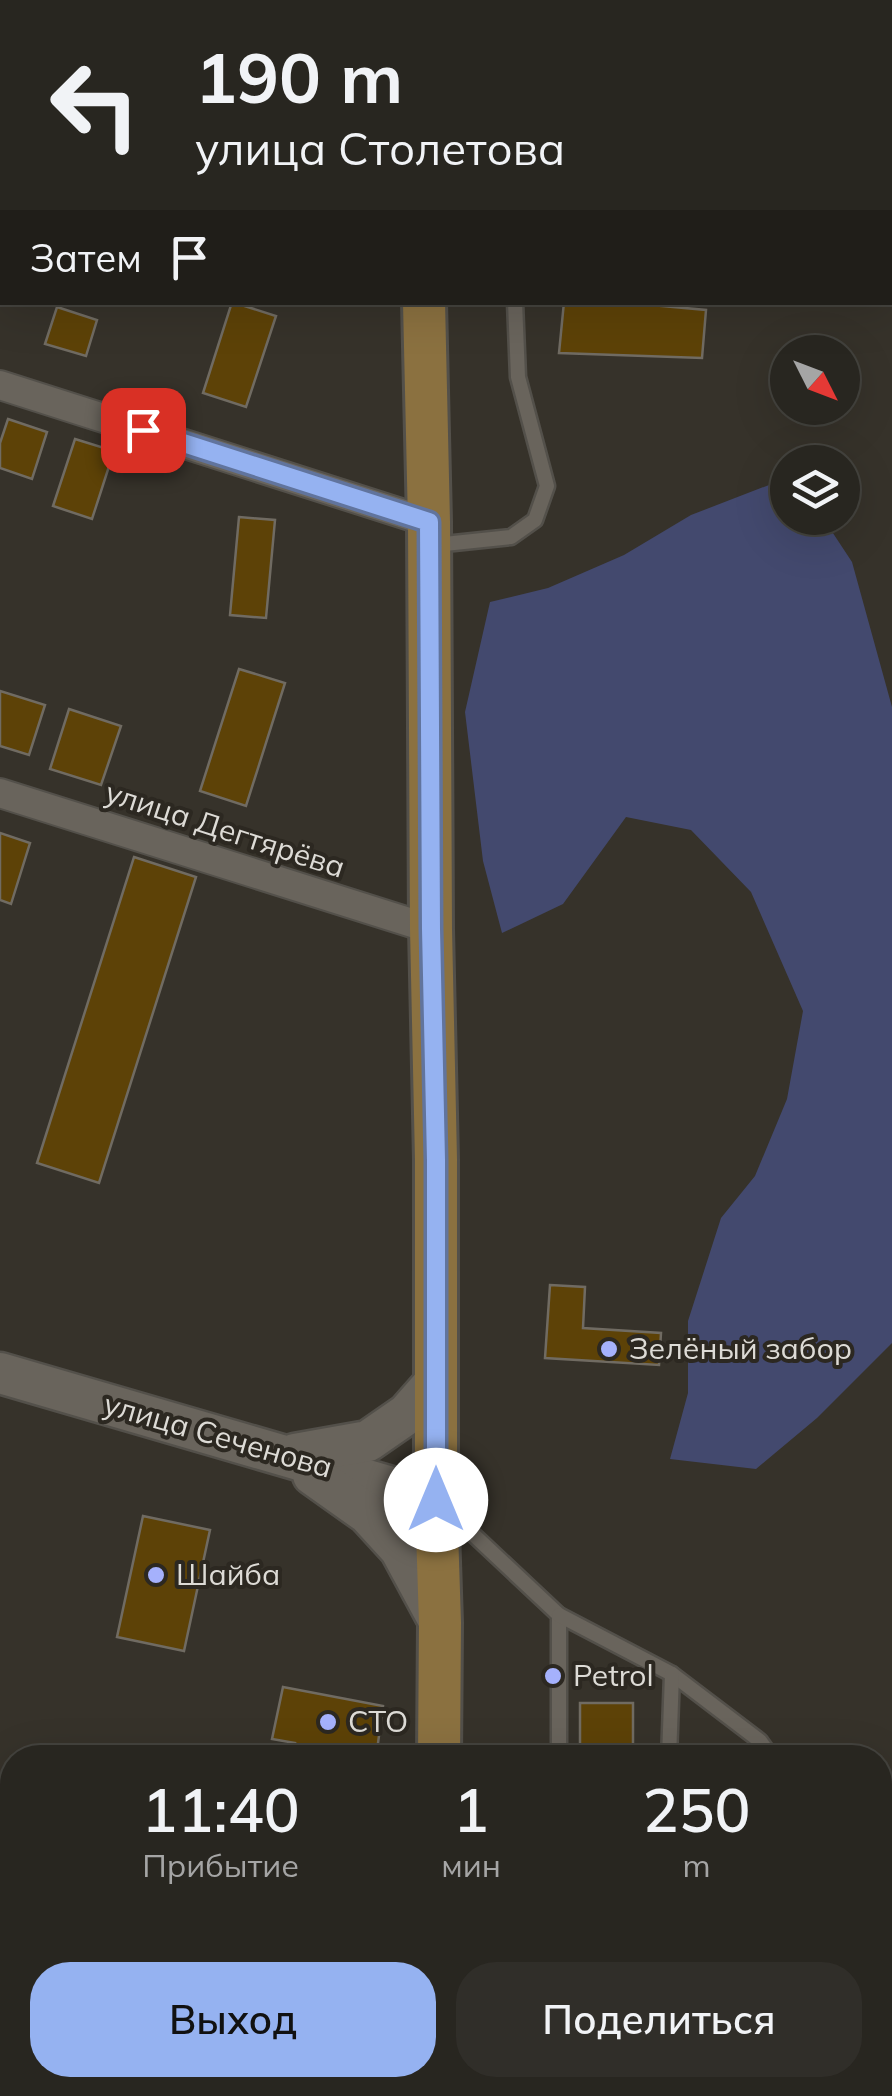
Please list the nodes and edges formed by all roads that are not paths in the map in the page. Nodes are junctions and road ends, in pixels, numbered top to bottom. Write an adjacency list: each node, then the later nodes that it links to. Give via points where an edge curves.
1 (424, 305): 4 (main road)
2 (515, 305): 4 (lane, via 518,377 547,486 535,520 511,537)
3 (0, 384): 4 (street)
4 (429, 534): 6 (main road)
5 (0, 792): 6 (street, улица Дегтярёва)
6 (431, 929): 8 (main road)
7 (0, 1373): 9 (street, улица Сеченова)
8 (436, 1380): 9 (street, via 407,1414 368,1440); 10 (main road)
9 (285, 1456): 10 (street, улица Сеченова); 12 (street, via 368,1514 400,1549)
10 (436, 1500): 11 (lane); 12 (main road)
11 (559, 1615): 13 (lane); 15 (lane)
12 (440, 1623): 14 (main road)
13 (672, 1674): 16 (lane); 17 (lane)
14 (440, 1745)
15 (560, 1745)
16 (669, 1745)
17 (763, 1745)

